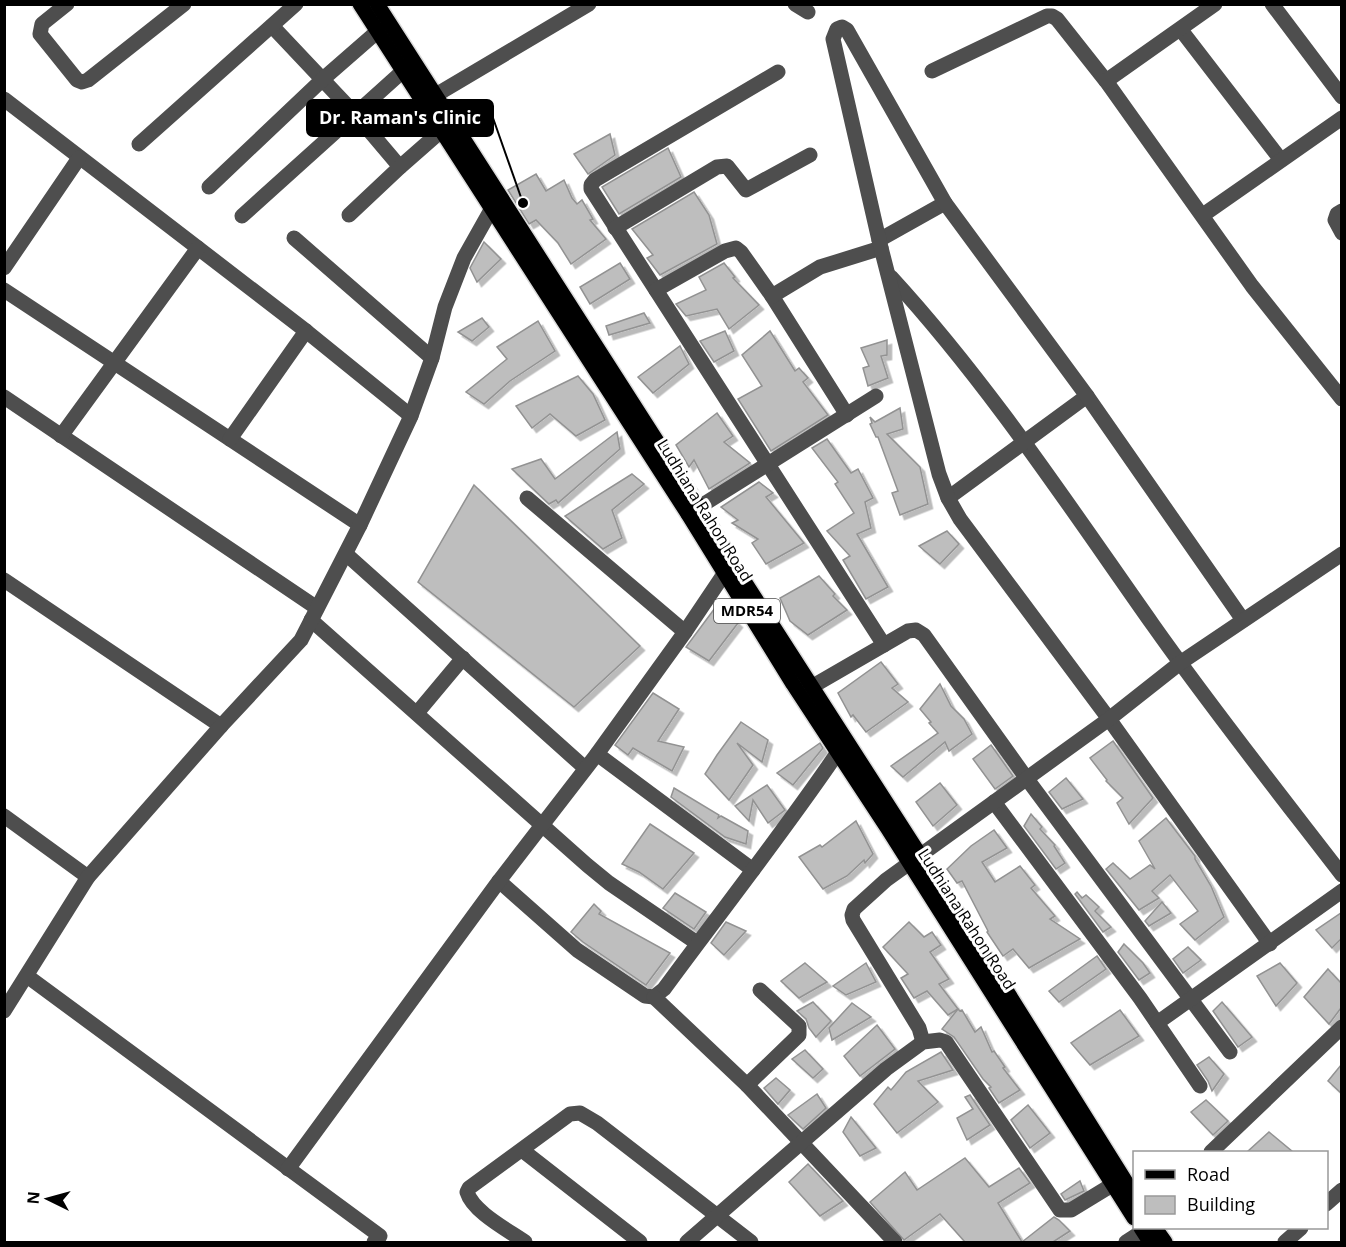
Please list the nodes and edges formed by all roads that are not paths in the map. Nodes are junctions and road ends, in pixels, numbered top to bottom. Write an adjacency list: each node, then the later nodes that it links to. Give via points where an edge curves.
1 (184, 4): 6 (street, via 82,82 40,34 42,24)
2 (360, 4): 11 (main road, Ludhiana Rahon Road / MDR54)
3 (376, 4): 19 (main road, Ludhiana Rahon Road / MDR54)
4 (1215, 4): 10 (street)
5 (1272, 4): 17 (street)
6 (63, 6)
7 (292, 6): 9 (street)
8 (585, 6): 19 (street)
9 (272, 26): 15 (street); 23 (street)
10 (1180, 30): 16 (street); 26 (street)
11 (378, 31): 12 (main road, Ludhiana Rahon Road / MDR54); 15 (street)
12 (403, 71): 19 (main road, Ludhiana Rahon Road / MDR54); 20 (street)
13 (932, 71): 16 (street, via 1052,16)
14 (778, 72): 35 (street, via 595,180 592,193)
15 (323, 79): 20 (street); 28 (street)
16 (1106, 81): 33 (street)
17 (1341, 97)
18 (4, 99): 25 (street)
19 (428, 99): 22 (main road, Ludhiana Rahon Road / MDR54); 30 (main road, Ludhiana Rahon Road / MDR54)
20 (356, 115): 27 (street); 34 (street)
21 (1341, 118): 26 (street)
22 (441, 131): 27 (street); 30 (main road, Ludhiana Rahon Road / MDR54)
23 (139, 144)
24 (810, 155): 35 (street, via 746,190 727,166 717,167)
25 (79, 158): 39 (street); 40 (street)
26 (1281, 160): 33 (street)
27 (400, 166): 32 (street)
28 (209, 187)
29 (945, 203): 38 (street); 38 (street, via 847,30 837,29 833,39); 49 (street)
30 (497, 206): 46 (street, via 464,258 445,307); 60 (main road, Ludhiana Rahon Road / MDR54)
31 (1341, 211): 36 (street, via 1335,220)
32 (350, 215)
33 (1203, 215): 51 (street, via 1252,286)
34 (242, 216)
35 (615, 228): 43 (street)
36 (1341, 233)
37 (294, 238): 46 (street)
38 (880, 244): 41 (street); 44 (street, via 820,267)
39 (198, 248): 45 (street); 47 (street)
40 (4, 268)
41 (888, 274): 56 (street, via 924,313); 59 (street)
42 (4, 290): 47 (street)
43 (656, 290): 44 (street, via 736,248); 57 (street)
44 (772, 296): 52 (street)
45 (306, 332): 53 (street); 55 (street)
46 (432, 358): 53 (street)
47 (114, 362): 54 (street); 55 (street)
48 (876, 396): 52 (street)
49 (1087, 396): 56 (street); 67 (street)
50 (4, 397): 54 (street)
51 (1341, 399)
52 (847, 415): 57 (street)
53 (411, 416): 61 (street)
54 (61, 436): 66 (street)
55 (230, 439): 61 (street)
56 (1023, 441): 59 (street); 71 (street)
57 (767, 464): 60 (street); 69 (street)
58 (527, 498): 68 (street)
59 (948, 498): 74 (street, via 974,539)
60 (693, 511): 64 (main road, Ludhiana Rahon Road / MDR54); 72 (main road, Ludhiana Rahon Road / MDR54)
61 (360, 525): 62 (street)
62 (346, 554): 66 (street); 70 (street)
63 (1341, 554): 67 (street)
64 (724, 574): 68 (street); 76 (main road, Ludhiana Rahon Road / MDR54)
65 (4, 580): 75 (street)
66 (314, 614): 73 (street); 75 (street, via 301,640)
67 (1243, 620): 71 (street)
68 (685, 632): 77 (street)
69 (884, 645): 72 (street); 79 (street, via 908,631 924,635)
70 (463, 658): 73 (street); 78 (street)
71 (1180, 663): 74 (street); 85 (street)
72 (813, 686): 83 (main road, Ludhiana Rahon Road / MDR54)
73 (417, 713): 82 (street)
74 (1109, 719): 79 (street); 90 (street)
75 (221, 726): 86 (street)
76 (838, 752): 83 (main road, Ludhiana Rahon Road / MDR54); 84 (street)
77 (597, 754): 78 (street); 84 (street)
78 (585, 768): 82 (street)
79 (1027, 779): 80 (street); 94 (street)
80 (994, 802): 83 (street); 96 (street)
81 (4, 816): 86 (street)
82 (543, 824): 87 (street); 89 (street, via 609,883)
83 (915, 860): 98 (street, via 863,899 852,915 919,1028); 106 (main road, Ludhiana Rahon Road / MDR54); 108 (main road, Ludhiana Rahon Road / MDR54, via 986,958)
84 (753, 870): 89 (street)
85 (1341, 875)
86 (88, 877): 91 (street)
87 (499, 881): 93 (street, via 577,950 645,996); 105 (street)
88 (1341, 891): 90 (street)
89 (697, 944): 93 (street)
90 (1270, 944): 94 (street)
91 (27, 976): 95 (street); 105 (street)
92 (760, 990): 100 (street, via 800,1031)
93 (654, 997): 100 (street)
94 (1193, 999): 96 (street); 99 (street)
95 (4, 1011)
96 (1157, 1023): 101 (street)
97 (1341, 1028): 104 (street)
98 (923, 1042): 102 (street, via 886,1069); 106 (street, via 946,1042 1060,1210 1071,1210)
99 (1230, 1052)
100 (747, 1085): 102 (street)
101 (1200, 1086)
102 (803, 1143): 111 (street); 119 (street)
103 (522, 1150): 111 (street, via 570,1114 580,1113); 115 (street, via 467,1192 469,1201 477,1208); 116 (street)
104 (1212, 1151)
105 (288, 1169): 114 (street)
106 (1112, 1185): 110 (main road, Ludhiana Rahon Road / MDR54)
107 (1341, 1190): 109 (street)
108 (1133, 1193)
109 (1328, 1202)
110 (1133, 1213)
111 (719, 1216): 117 (street); 118 (street)
112 (1145, 1229): 120 (street); 121 (main road, Ludhiana Rahon Road / MDR54)
113 (1299, 1229): 122 (street)
114 (381, 1240)
115 (525, 1242)
116 (640, 1242)
117 (687, 1242)
118 (751, 1242)
119 (896, 1242)
120 (1126, 1242)
121 (1165, 1242)
122 (1285, 1242)

